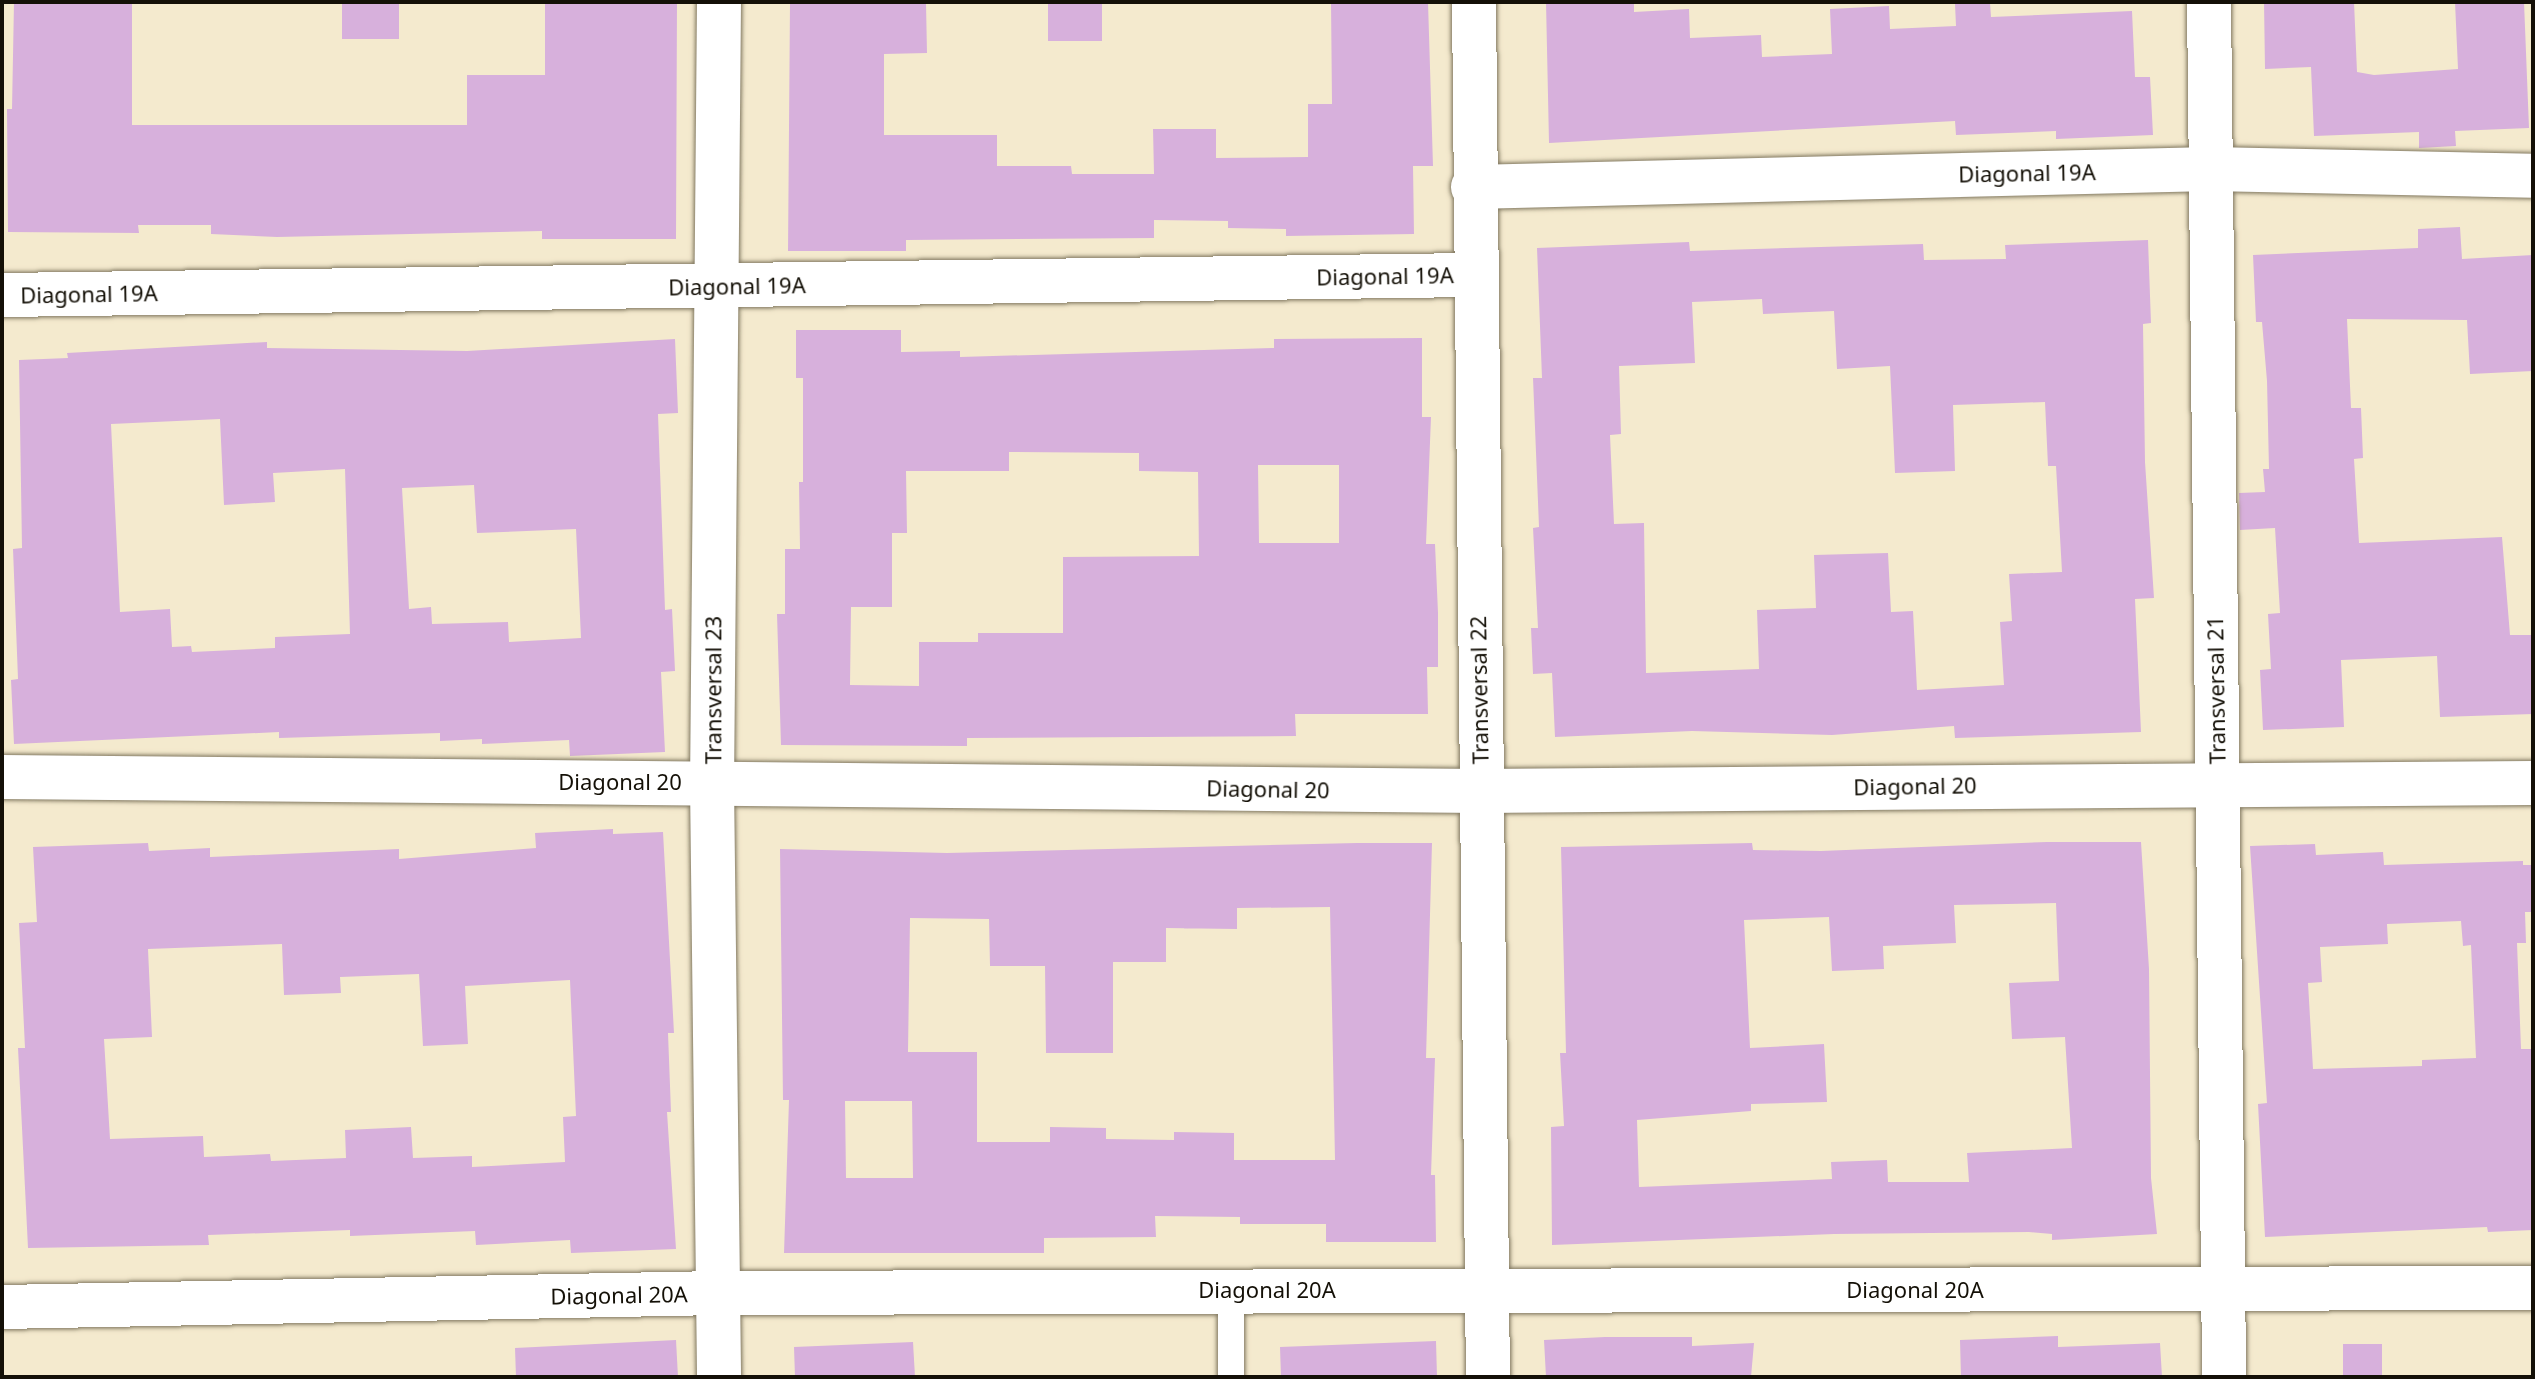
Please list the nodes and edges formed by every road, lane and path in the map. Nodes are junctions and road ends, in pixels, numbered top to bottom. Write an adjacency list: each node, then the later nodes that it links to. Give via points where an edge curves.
1 (719, 2): 8 (street, Transversal 23)
2 (1474, 2): 6 (street, Transversal 22)
3 (2209, 2): 4 (street, Transversal 21)
4 (2211, 169): 5 (street, Diagonal 19A); 6 (street, Diagonal 19A); 11 (street, Transversal 21)
5 (2533, 176)
6 (1473, 187): 7 (street, Transversal 22)
7 (1473, 275): 8 (street, Diagonal 19A); 14 (street, Transversal 22)
8 (715, 286): 9 (street, Diagonal 19A); 12 (street, Transversal 23)
9 (2, 295)
10 (2, 777): 12 (street, Diagonal 20)
11 (2217, 782): 13 (street, Diagonal 20); 14 (street, Diagonal 20); 18 (street, Transversal 21)
12 (712, 783): 14 (street, Diagonal 20); 19 (street, Transversal 23)
13 (2533, 783)
14 (1481, 791): 15 (street, Transversal 22)
15 (1486, 1288): 17 (street, Diagonal 20A); 18 (street, Diagonal 20A); 23 (street, Transversal 22)
16 (2533, 1288): 18 (street, Diagonal 20A)
17 (1231, 1290): 19 (street, Diagonal 20A); 22 (lane)
18 (2223, 1291): 24 (street, Transversal 21)
19 (719, 1293): 20 (street, Diagonal 20A); 21 (street, Transversal 23)
20 (2, 1307)
21 (719, 1377)
22 (1231, 1377)
23 (1488, 1377)
24 (2224, 1377)

